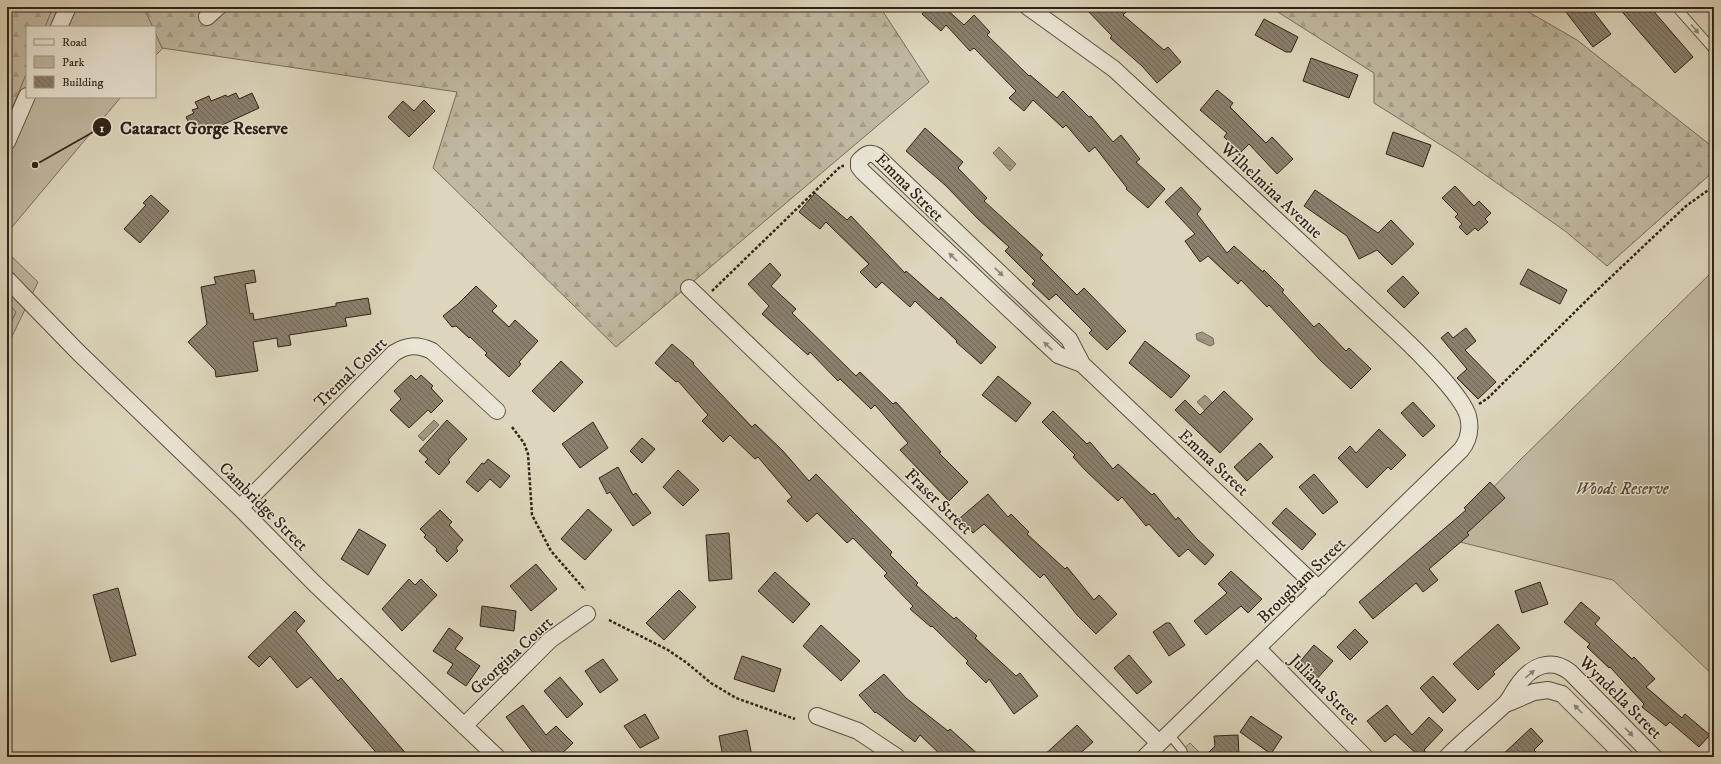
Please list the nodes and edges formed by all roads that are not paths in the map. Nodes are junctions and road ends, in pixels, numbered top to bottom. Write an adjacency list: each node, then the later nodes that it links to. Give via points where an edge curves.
1 (68, 7): 4 (street)
2 (1028, 7): 12 (street, Wilhelmina Avenue, via 1114,69 1153,103 1399,334 1454,393)
3 (1676, 7): 5 (lane, one-way to 5)
4 (59, 26)
5 (1714, 50)
6 (26, 98): 7 (street)
7 (7, 142)
8 (859, 167): 14 (street, Emma Street, via 1058,355 1082,364)
9 (7, 279): 13 (street, Cambridge Street, via 78,352)
10 (689, 288): 20 (street, Fraser Street, via 1020,606)
11 (497, 411): 13 (street, Tremal Court, via 432,350 413,346 403,348 394,353)
12 (1468, 417): 14 (street, Brougham Street, via 1468,436 1461,450)
13 (240, 508): 19 (street, Cambridge Street, via 314,583)
14 (1319, 588): 16 (street, Brougham Street)
15 (587, 614): 19 (street, Georgina Court, via 550,640)
16 (1257, 648): 20 (street, Brougham Street); 25 (street, Juliana Street)
17 (1506, 704): 26 (street, Wyndella Street); 27 (street, Wyndella Street, one-way to 17, via 1562,694 1548,690 1534,692); 28 (street, Wyndella Street, one-way to 28, via 1519,683 1531,671 1553,663 1563,666)
18 (817, 716): 22 (street, via 858,731)
19 (464, 726): 21 (street, Cambridge Street)
20 (1164, 738): 23 (street, Brougham Street); 24 (lane, via 1182,750)
21 (497, 757)
22 (897, 757)
23 (1145, 757)
24 (1185, 757)
25 (1365, 757)
26 (1447, 757)
27 (1625, 757)
28 (1654, 757)

